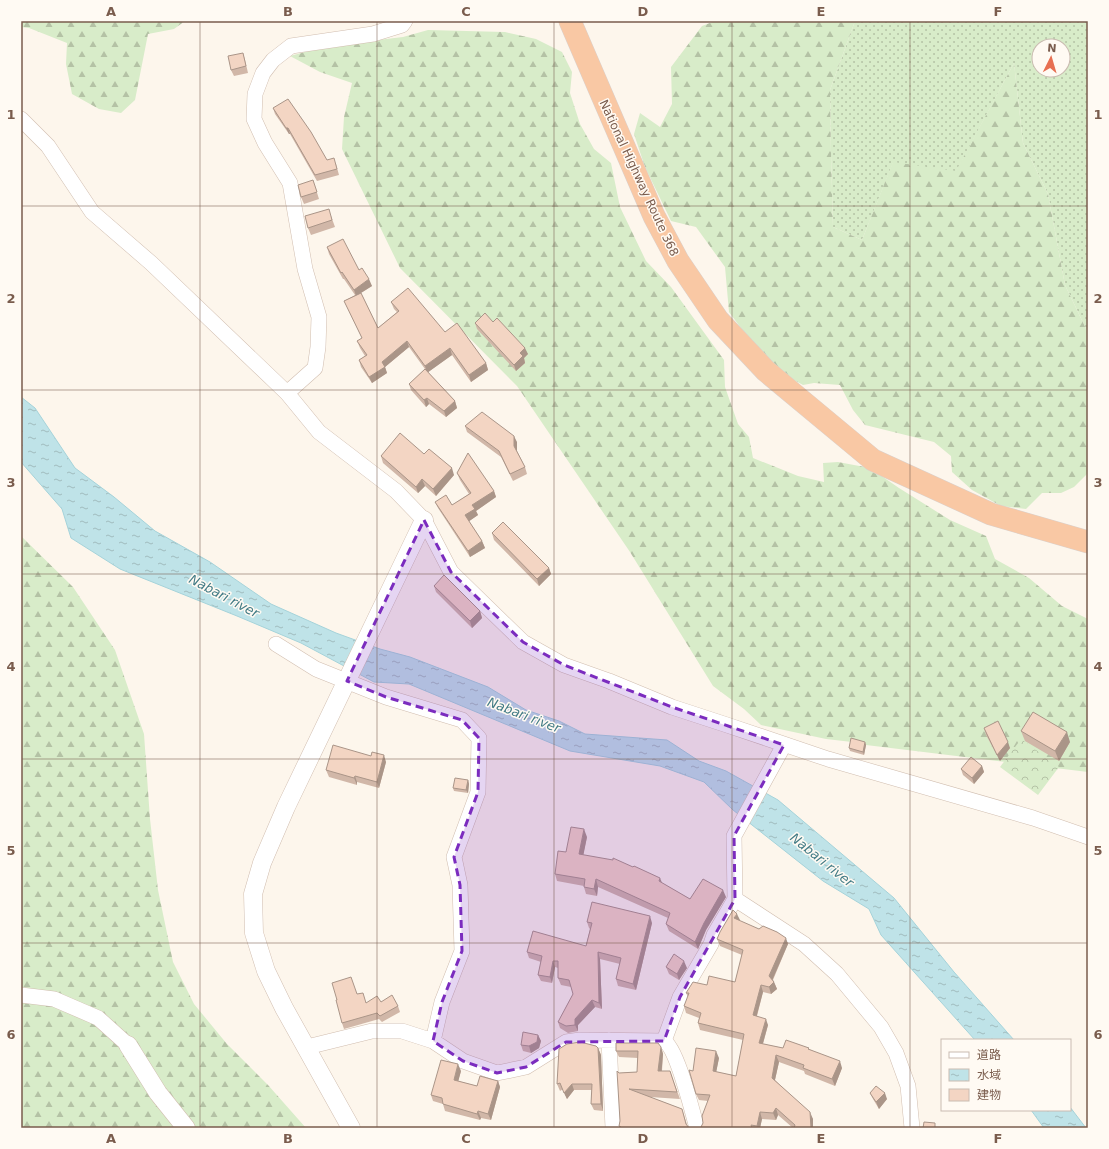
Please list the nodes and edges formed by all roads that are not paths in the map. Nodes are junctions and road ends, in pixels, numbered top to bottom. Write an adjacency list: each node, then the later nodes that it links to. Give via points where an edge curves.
1 (405, 21): 4 (street, via 402,25 372,34 291,46 273,60 263,73 255,94 254,119 265,143 290,183 305,269 319,317 315,368)
2 (570, 21): 6 (highway, National Highway Route 368, via 654,216 678,261 718,320 766,371 874,460 991,514)
3 (21, 119): 4 (street, via 48,146 92,212)
4 (286, 393): 5 (street, via 319,432 396,492)
5 (424, 520): 8 (street); 9 (street, via 451,572 523,642 564,665 672,707)
6 (1088, 542)
7 (276, 644): 8 (street, via 316,669)
8 (347, 681): 14 (street, via 386,697 462,720 479,738 478,792 454,857 460,885 462,951 442,1002); 17 (street, via 286,807 262,862 253,894 254,933 266,971)
9 (784, 745): 10 (street, via 1033,818); 11 (street, via 734,836)
10 (1088, 837)
11 (735, 899): 15 (street, via 680,997); 22 (street, via 804,944 837,974 882,1027 896,1053 908,1086)
12 (21, 995): 16 (street, via 54,999 98,1018)
13 (609, 1040): 14 (street, via 566,1042 526,1067 497,1073 463,1061); 15 (street); 20 (street)
14 (433, 1041): 17 (street, via 402,1031 372,1031)
15 (664, 1041): 21 (street, via 668,1043 677,1060)
16 (128, 1045): 18 (street, via 158,1094)
17 (306, 1047): 19 (street)
18 (186, 1128)
19 (352, 1128)
20 (613, 1128)
21 (697, 1128)
22 (912, 1128)

